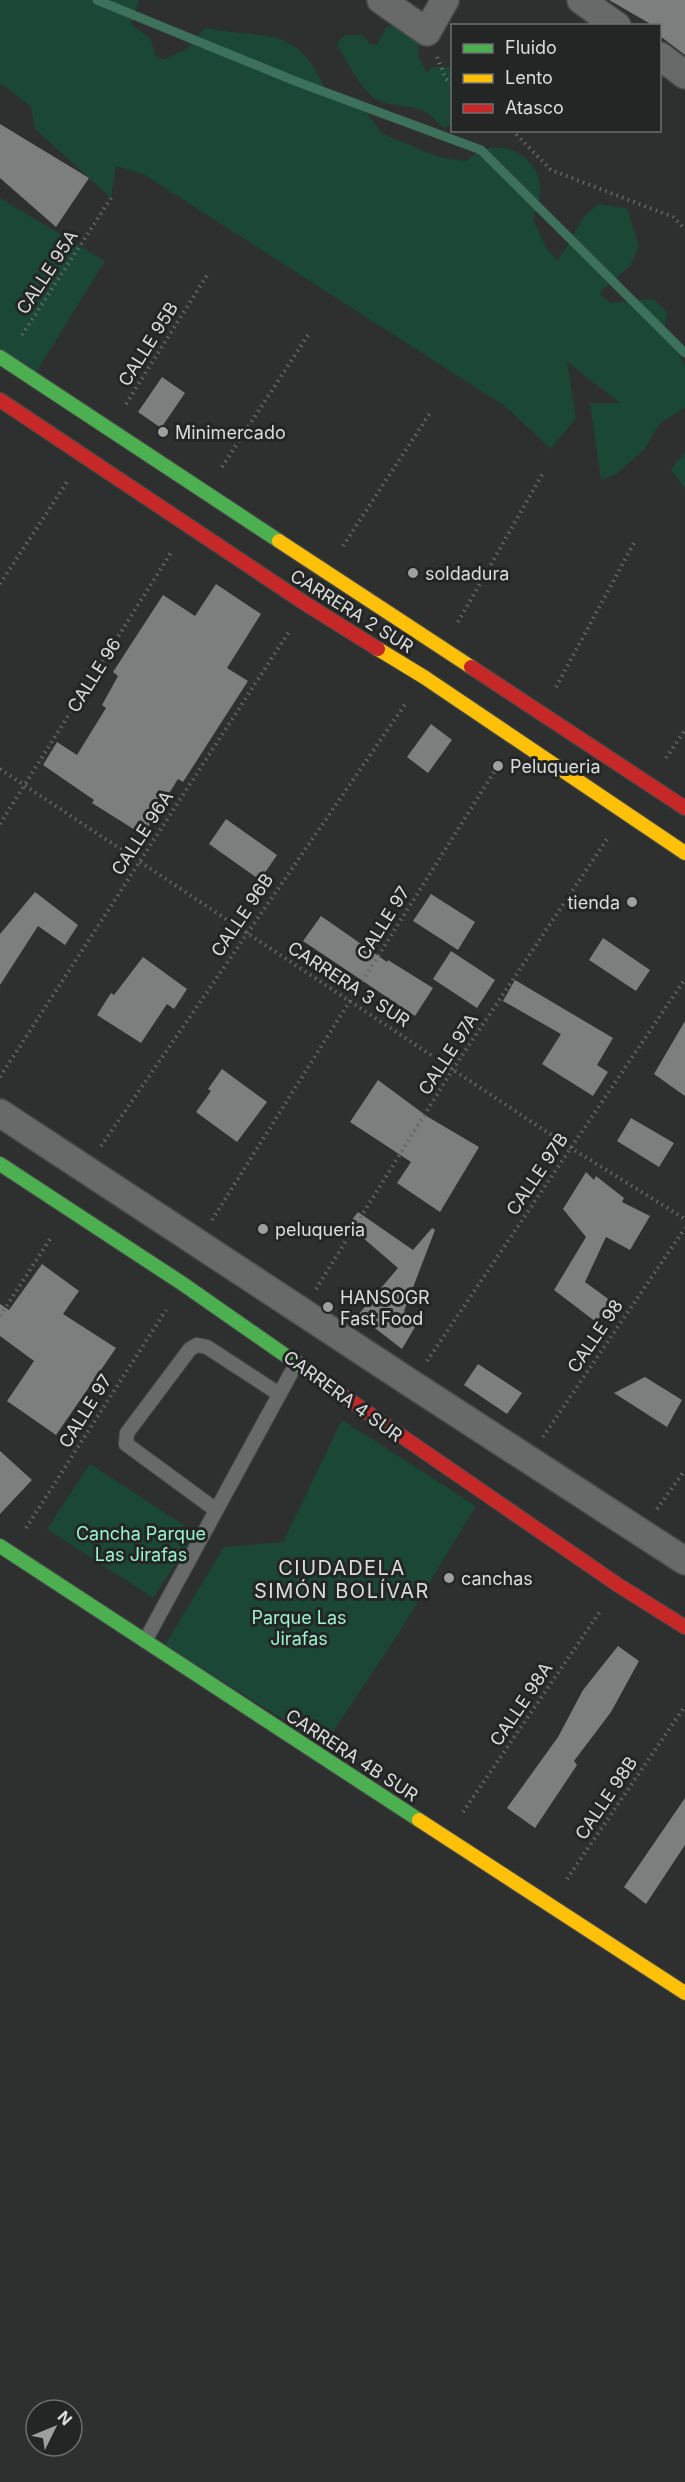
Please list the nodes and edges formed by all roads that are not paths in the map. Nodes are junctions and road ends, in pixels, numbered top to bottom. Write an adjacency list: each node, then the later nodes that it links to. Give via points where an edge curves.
1 (381, 0): 2 (street, via 427,32)
2 (446, 0)
3 (581, 0): 4 (street)
4 (613, 24)
5 (661, 57): 6 (street)
6 (685, 75)
7 (3, 359): 9 (street, CARRERA 2 SUR)
8 (0, 400): 9 (street, CARRERA 2 SUR)
9 (56, 416): 10 (street, CARRERA 2 SUR, via 110,430); 11 (street, CARRERA 2 SUR, via 85,456)
10 (685, 808)
11 (685, 853)
12 (0, 1113): 18 (street)
13 (0, 1164): 14 (street, CARRERA 4 SUR)
14 (297, 1362): 15 (lane); 19 (street, CARRERA 4 SUR, via 390,1430)
15 (279, 1394): 16 (lane); 16 (lane, via 207,1347 197,1345 127,1433 126,1444)
16 (216, 1510): 20 (lane)
17 (5, 1549): 20 (street, CARRERA 4B SUR)
18 (685, 1561)
19 (685, 1627)
20 (145, 1641): 21 (street, CARRERA 4B SUR)
21 (685, 1993)

